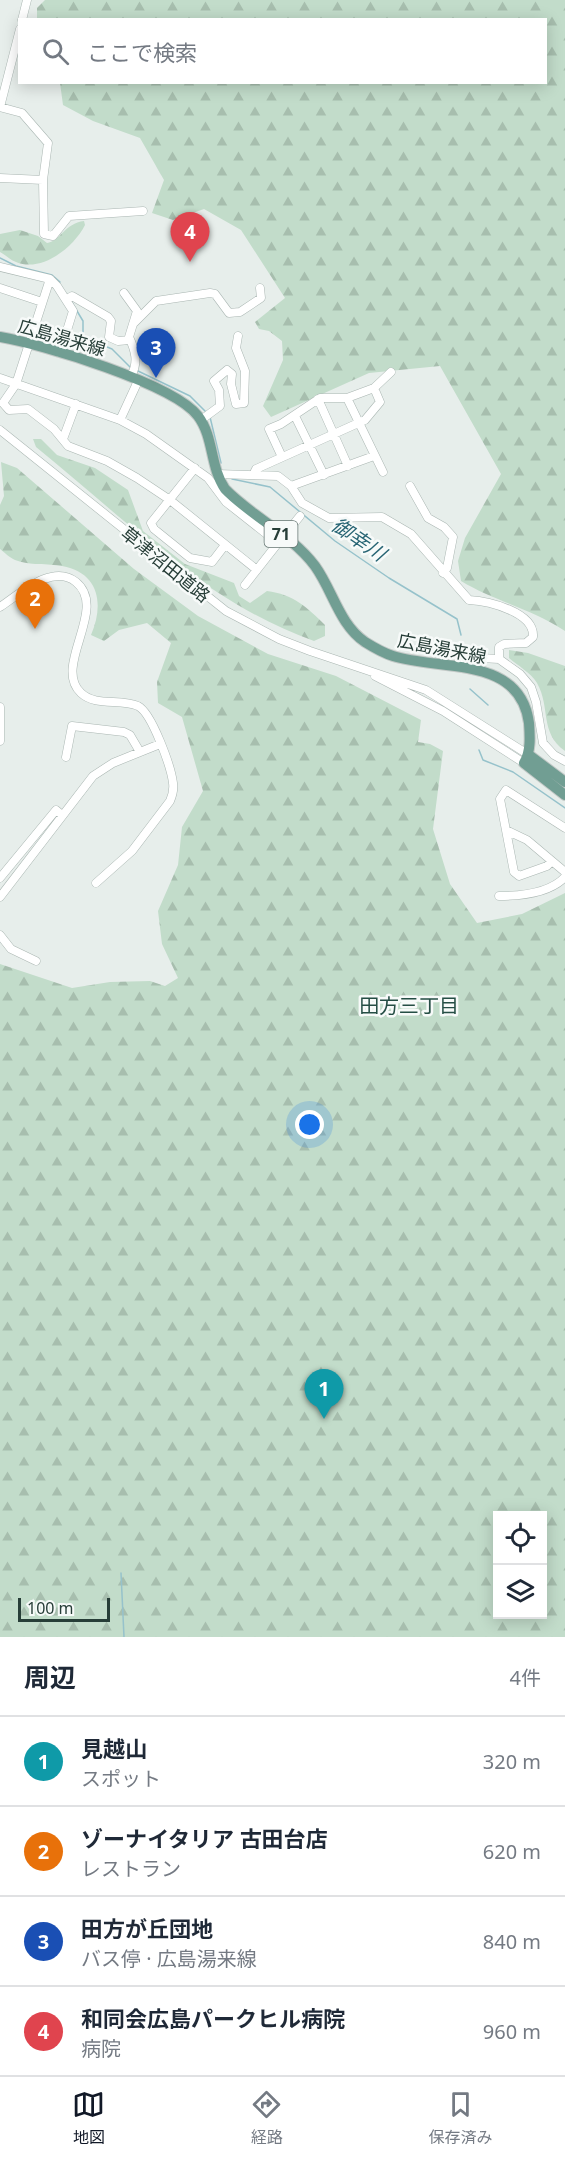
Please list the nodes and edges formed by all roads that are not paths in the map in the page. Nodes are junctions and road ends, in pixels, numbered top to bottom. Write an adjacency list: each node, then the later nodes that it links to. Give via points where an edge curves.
1 (27, 0): 2 (street)
2 (22, 18)
3 (18, 37): 4 (street)
4 (0, 107): 6 (street, via 22,113 48,143)
5 (0, 178): 6 (street)
6 (43, 180): 7 (street, via 44,234 52,236 69,216)
7 (143, 211)
8 (0, 267): 9 (street)
9 (50, 279): 13 (street); 14 (street)
10 (0, 288): 14 (street)
11 (260, 288): 15 (street, via 261,298 240,312 230,313 215,294 207,294 156,301)
12 (124, 293): 15 (street, via 137,311)
13 (67, 299): 18 (street, via 72,296 108,317 112,340); 20 (street, via 73,311)
14 (42, 302): 19 (street)
15 (133, 324): 18 (street)
16 (238, 336): 31 (street, via 236,348 245,370 244,404 236,404 232,374 226,370 214,381 220,405)
17 (0, 337): 19 (main road, 広島湯来線 / 71)
18 (130, 340): 23 (street, via 135,348)
19 (30, 343): 20 (main road, 広島湯来線 / 71); 24 (street)
20 (60, 352): 23 (main road, 広島湯来線 / 71)
21 (391, 372): 25 (street)
22 (0, 378): 24 (street)
23 (134, 378): 30 (street); 31 (main road, 広島湯来線 / 71, via 186,404)
24 (16, 384): 28 (street); 35 (street, via 3,403 5,407 28,409)
25 (374, 388): 26 (street); 32 (street, via 380,402)
26 (347, 398): 27 (street); 32 (street)
27 (318, 399): 29 (street); 34 (street)
28 (76, 404): 30 (street); 35 (street)
29 (295, 416): 36 (street); 38 (street, via 269,429)
30 (120, 420): 40 (street, via 170,448)
31 (201, 420): 42 (main road, 広島湯来線 / 71)
32 (359, 423): 34 (street); 37 (street)
33 (0, 430): 62 (street, 草津沼田道路, via 226,611 279,639 426,690)
34 (332, 434): 36 (street); 39 (street)
35 (63, 439): 47 (street, via 69,446 106,460)
36 (308, 445): 38 (street); 44 (street)
37 (374, 456): 39 (street); 41 (street)
38 (282, 457): 43 (street, via 256,469)
39 (348, 466): 44 (street)
40 (195, 468): 47 (street); 51 (street, via 226,502 279,542)
41 (384, 472)
42 (217, 474): 43 (street); 56 (main road, 広島湯来線 / 71, via 228,492 308,558 343,619 364,641 394,657)
43 (254, 475): 45 (street, via 278,476)
44 (324, 475): 45 (street)
45 (291, 486): 52 (street, via 302,503 330,518 382,517 401,527)
46 (410, 486): 52 (street, via 428,518 453,537)
47 (170, 500): 50 (street); 50 (street, via 151,523 154,529 190,558 212,562)
48 (300, 516): 49 (street)
49 (288, 531)
50 (225, 545): 51 (street)
51 (257, 570): 53 (street)
52 (443, 573): 55 (street, via 470,600 483,601 530,623 532,637 526,643 499,647)
53 (245, 585)
54 (0, 607): 59 (street, via 57,575 71,578 82,587 87,597 72,670 75,686 88,698 129,703 142,709 149,716)
55 (499, 659): 56 (street, via 462,657); 63 (street, via 531,687 543,743)
56 (457, 665): 62 (main road, 広島湯来線 / 71, via 495,676 518,697 528,721)
57 (0, 707): 58 (street)
58 (0, 741)
59 (160, 744): 60 (street); 73 (street, via 173,781 170,801 132,851)
60 (140, 752): 61 (street, via 124,732 72,726); 66 (street, via 93,776)
61 (66, 757)
62 (526, 759): 64 (main road); 65 (main road)
63 (565, 762)
64 (565, 782)
65 (565, 795)
66 (62, 815): 72 (street, via 56,810); 75 (street)
67 (565, 828): 68 (street, via 506,790 500,799)
68 (506, 830): 69 (street, via 527,840); 69 (street, via 514,872 519,876)
69 (552, 861): 70 (street)
70 (565, 872)
71 (565, 877): 74 (street, via 524,896)
72 (0, 878)
73 (96, 883)
74 (499, 896)
75 (0, 897)
76 (0, 935): 77 (street, via 11,949)
77 (36, 961)

